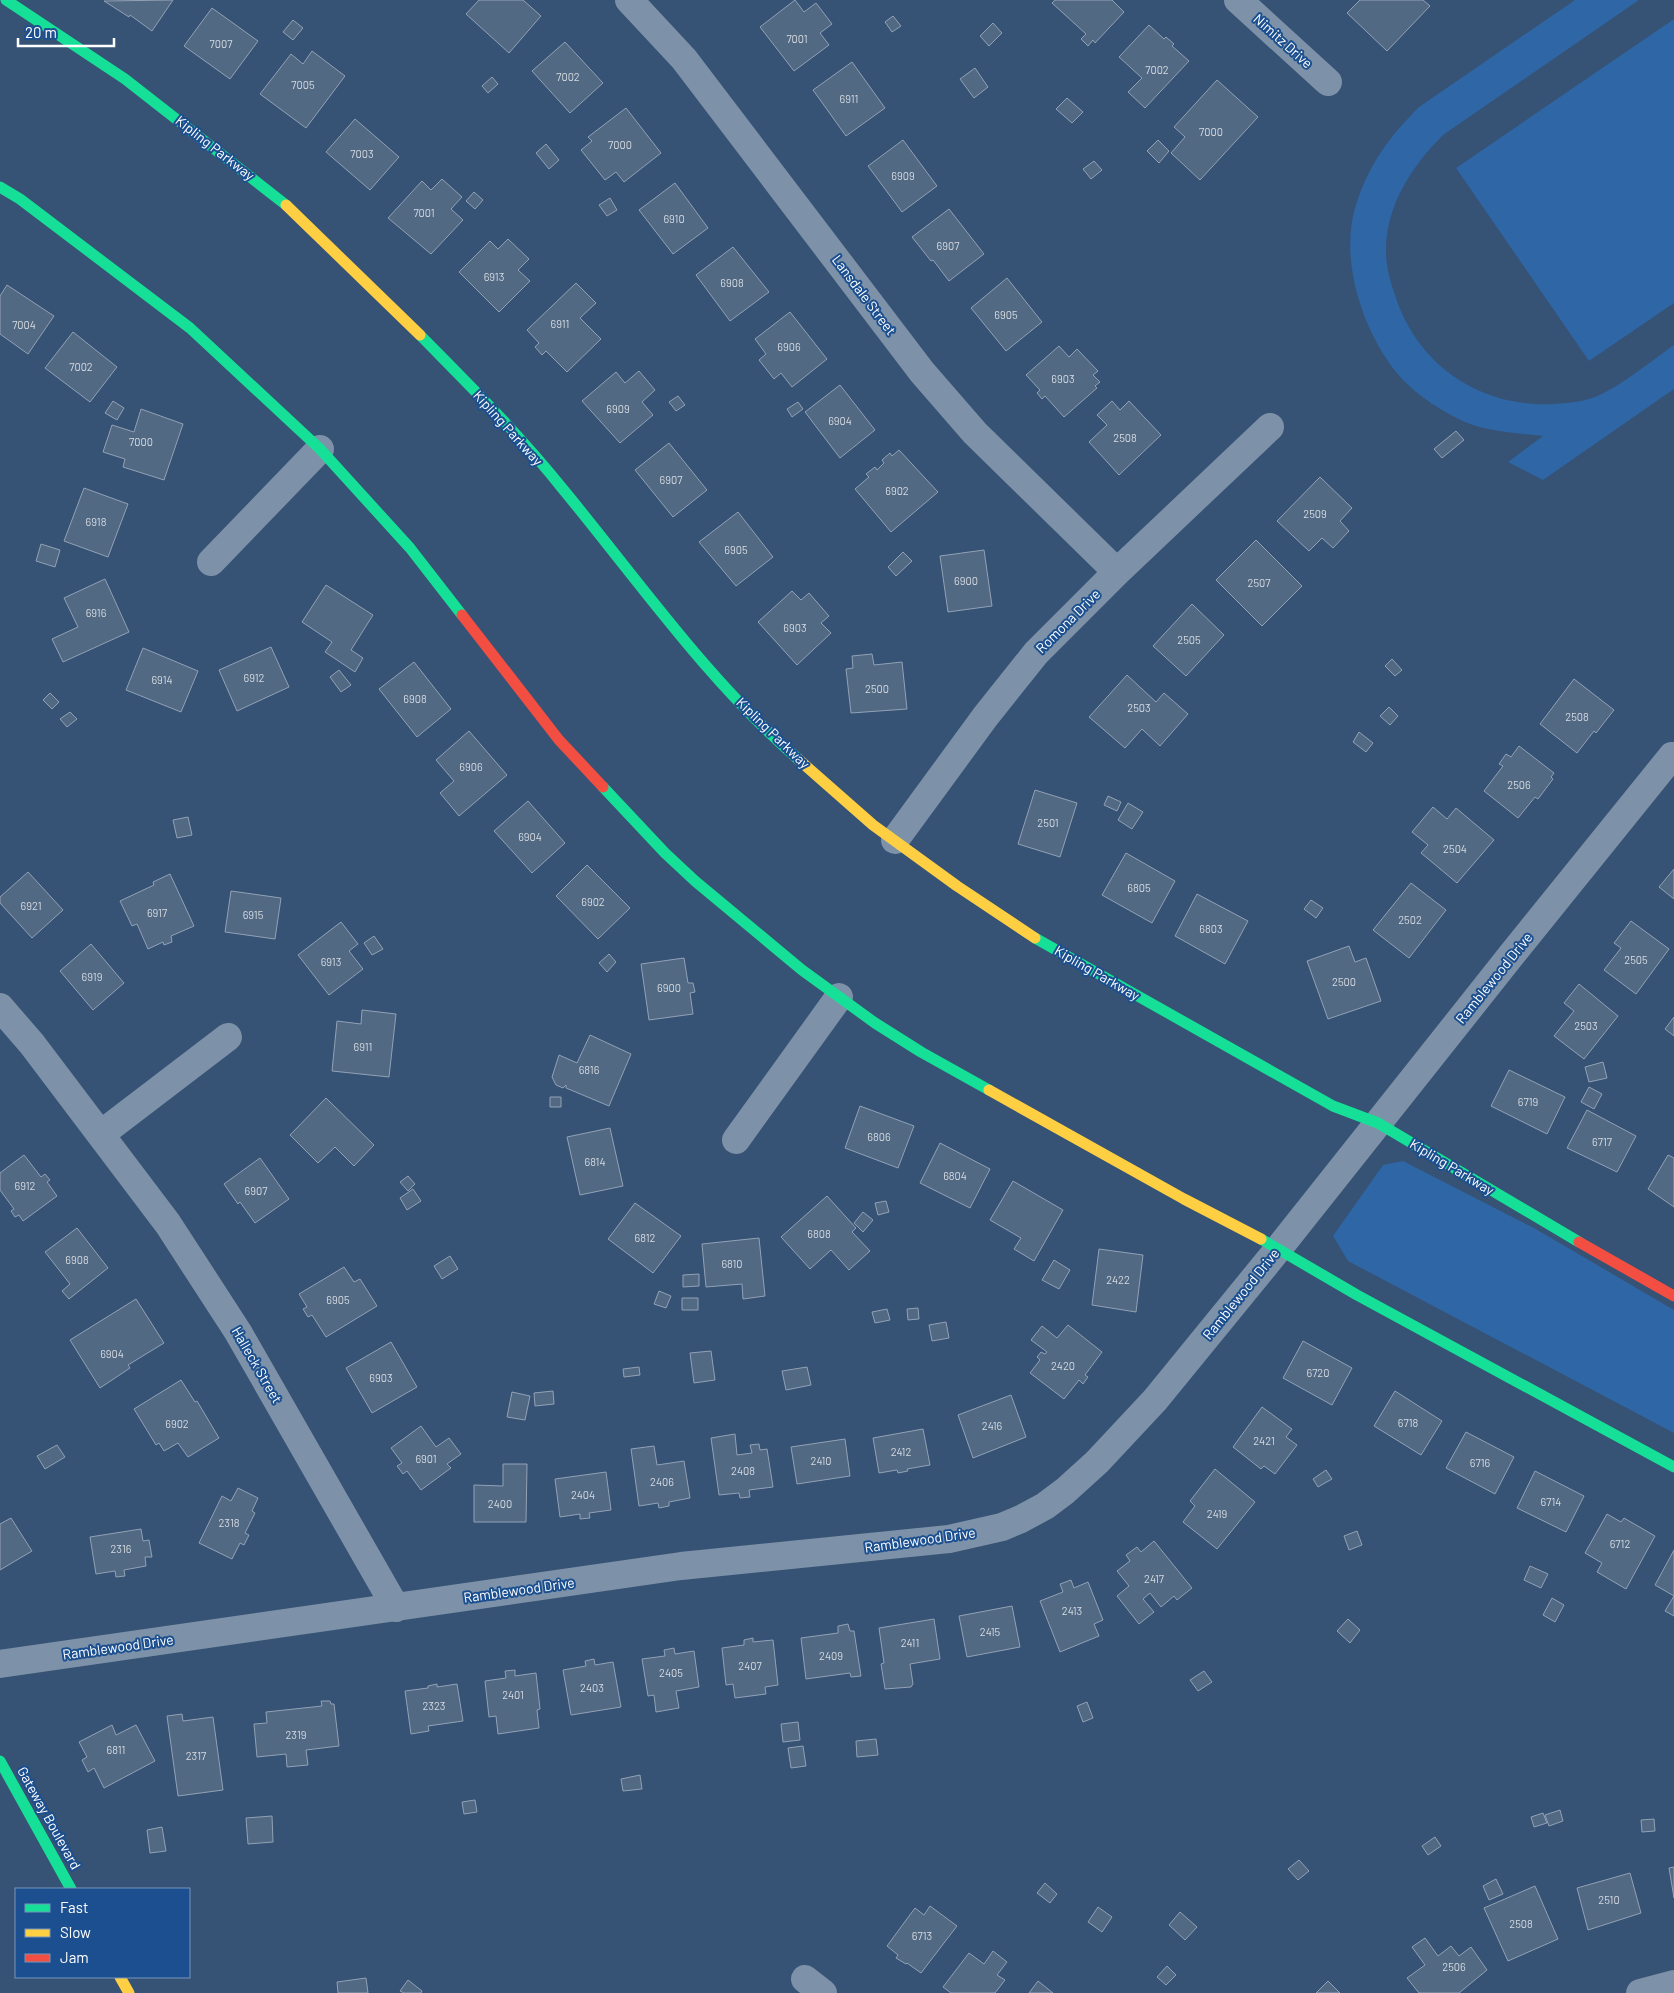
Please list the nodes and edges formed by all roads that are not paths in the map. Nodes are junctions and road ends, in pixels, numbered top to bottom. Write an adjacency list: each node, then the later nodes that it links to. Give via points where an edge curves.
1 (6, 0): 11 (street, Kipling Parkway, via 125,79 277,196 495,412 560,486 696,656 785,748 873,825)
2 (629, 0): 9 (street, Lansdale Street, via 690,67 922,372 975,433)
3 (1238, 0): 4 (street, Nimitz Drive)
4 (1328, 82)
5 (0, 187): 7 (street, via 190,328)
6 (1270, 427): 9 (street, Romona Drive)
7 (320, 449): 8 (street); 12 (street, via 410,548 559,740 665,853)
8 (211, 562)
9 (1117, 572): 11 (street, Romona Drive, via 1036,653)
10 (1673, 757): 15 (street, Ramblewood Drive)
11 (895, 840): 15 (street, Kipling Parkway, via 1024,931 1095,973 1333,1106)
12 (839, 997): 17 (street); 18 (street, via 921,1052 1184,1199)
13 (0, 1007): 16 (street, Halleck Street)
14 (228, 1037): 16 (street)
15 (1378, 1123): 18 (street, Ramblewood Drive); 19 (street, Kipling Parkway)
16 (101, 1134): 21 (street, Halleck Street, via 168,1224 238,1332)
17 (736, 1140)
18 (1279, 1248): 20 (street, via 1357,1295); 21 (street, Ramblewood Drive, via 1155,1400 1098,1462 1045,1506 1002,1527 949,1539 681,1566)
19 (1674, 1296)
20 (1674, 1467)
21 (396, 1608): 22 (street, Ramblewood Drive)
22 (0, 1664)
23 (0, 1761): 24 (street, Gateway Boulevard)
24 (70, 1888)
25 (121, 1978): 27 (street)
26 (1674, 1984): 28 (street)
27 (129, 1993)
28 (1640, 1993)

